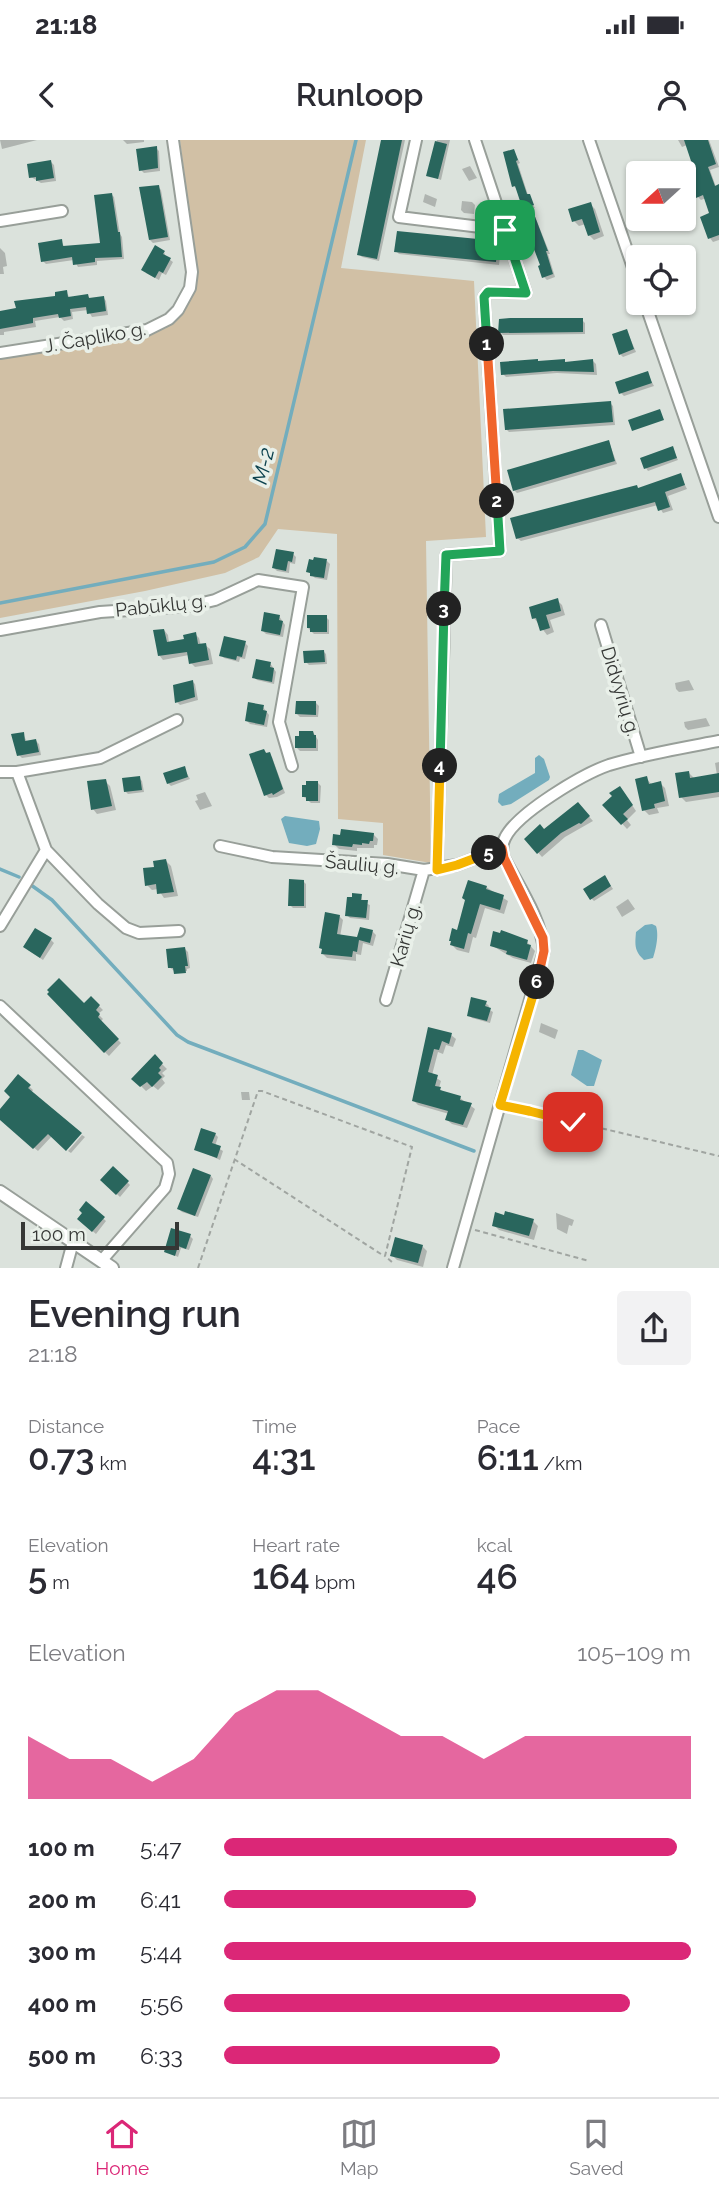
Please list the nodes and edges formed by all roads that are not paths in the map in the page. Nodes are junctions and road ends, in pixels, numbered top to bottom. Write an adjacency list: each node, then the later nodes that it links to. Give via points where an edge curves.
1 (173, 140): 10 (street, J. Čapliko g., via 192,272 190,288 178,310 147,330)
2 (416, 140): 7 (street, via 399,216)
3 (475, 140): 7 (street)
4 (589, 140): 8 (street)
5 (62, 211): 6 (street)
6 (0, 221)
7 (505, 230): 24 (street, via 526,293 488,292 484,297 500,551 446,555)
8 (626, 247)
9 (649, 315): 11 (street)
10 (0, 353)
11 (719, 517)
12 (601, 625): 16 (street, Didvyrių g.)
13 (0, 630): 17 (street, Pabūklų g., via 100,612 190,606 258,580 303,587 279,722)
14 (177, 720): 19 (street, via 100,758)
15 (719, 741): 16 (street)
16 (641, 757): 21 (street, via 595,771 554,795 519,818)
17 (292, 766)
18 (0, 772): 19 (street)
19 (17, 772): 22 (street)
20 (220, 846): 23 (street, Šaulių g., via 272,856)
21 (502, 848): 24 (street, Šaulių g.); 33 (street, via 543,938 544,951)
22 (46, 850): 25 (street); 26 (street, via 126,928 139,933)
23 (424, 870): 24 (street, Šaulių g.); 27 (street, Karių g.)
24 (437, 870)
25 (0, 926)
26 (179, 931)
27 (386, 1000)
28 (0, 1006): 31 (street, via 167,1163 165,1188)
29 (0, 1192): 30 (main road)
30 (73, 1242): 31 (main road); 32 (street)
31 (107, 1264)
32 (66, 1268)
33 (453, 1268)

